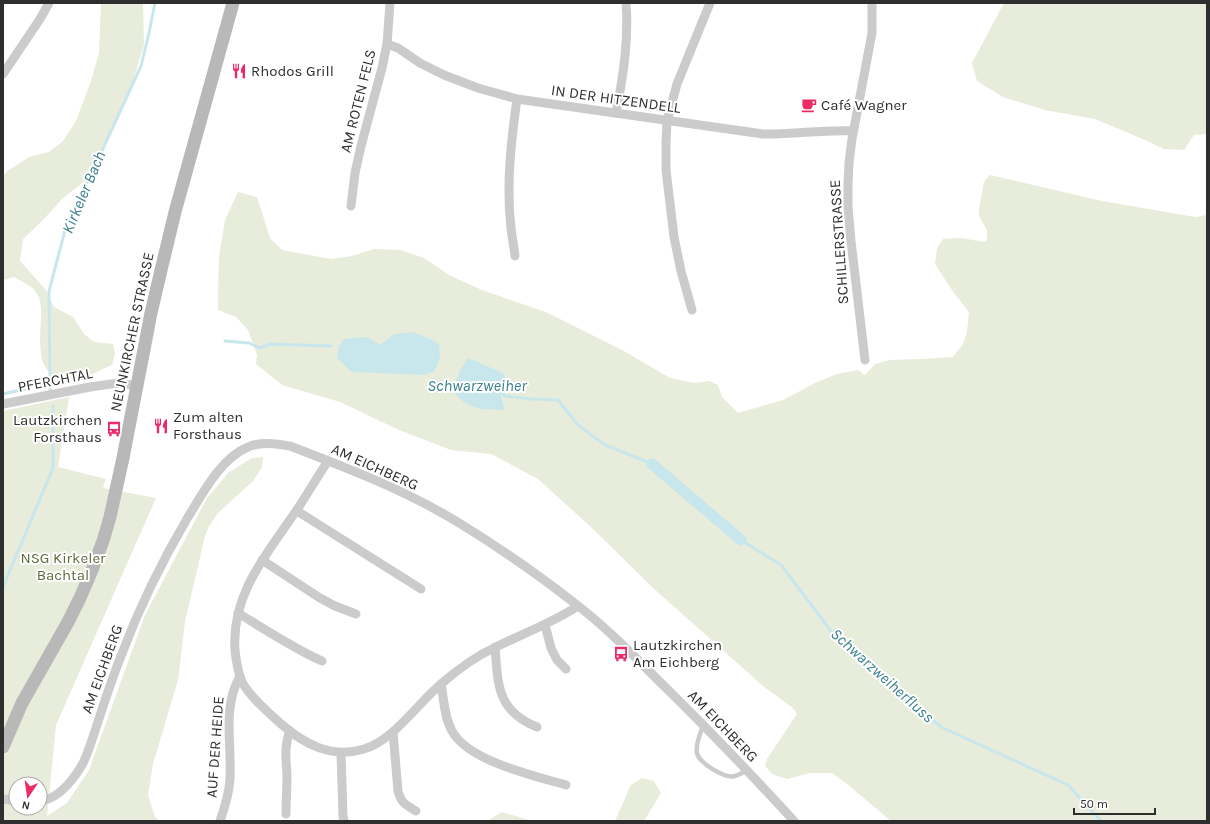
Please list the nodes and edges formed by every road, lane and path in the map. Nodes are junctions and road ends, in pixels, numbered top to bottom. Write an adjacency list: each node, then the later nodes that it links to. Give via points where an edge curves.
1 (49, 3): 8 (street)
2 (232, 3): 17 (main road, NEUNKIRCHER STRASSE, via 173,220)
3 (390, 3): 7 (street, AM ROTEN FELS)
4 (626, 3): 10 (street, via 624,60)
5 (710, 3): 11 (street, via 677,84)
6 (872, 3): 12 (street, SCHILLERSTRASSE, via 872,32)
7 (387, 44): 9 (street, IN DER HITZENDELL, via 444,75); 13 (street, AM ROTEN FELS, via 355,173)
8 (4, 69)
9 (517, 99): 10 (street, IN DER HITZENDELL); 14 (street, via 510,166 510,228)
10 (616, 113): 11 (street, IN DER HITZENDELL)
11 (667, 121): 12 (street, IN DER HITZENDELL, via 764,134); 15 (street, via 666,170 674,237)
12 (853, 131): 16 (street, SCHILLERSTRASSE, via 848,206)
13 (351, 206)
14 (515, 256)
15 (692, 310)
16 (865, 360)
17 (137, 386): 18 (street, PFERCHTAL, via 118,383); 36 (main road, NEUNKIRCHER STRASSE, via 103,541 68,622 22,703)
18 (3, 404)
19 (328, 461): 20 (street, AUF DER HEIDE); 23 (street, AM EICHBERG, via 398,490 463,525); 40 (street, AM EICHBERG, via 290,446 262,444 249,446 237,453 214,477 172,545 135,621 82,764 58,794)
20 (297, 511): 21 (street, AUF DER HEIDE); 22 (street)
21 (262, 560): 24 (street, AUF DER HEIDE, via 250,581); 25 (street, via 320,598)
22 (422, 589)
23 (578, 606): 26 (street, AUF DER HEIDE); 32 (street, AM EICHBERG, via 623,646)
24 (238, 613): 28 (street); 30 (street, AUF DER HEIDE, via 235,644)
25 (356, 614)
26 (545, 625): 27 (street, AUF DER HEIDE); 29 (street, via 551,648 557,660)
27 (495, 647): 31 (street, AUF DER HEIDE, via 471,661); 33 (street, via 502,697 518,717)
28 (322, 661)
29 (566, 669)
30 (240, 676): 34 (street, AUF DER HEIDE, via 248,691); 43 (street, AUF DER HEIDE, via 234,686 230,703 230,781)
31 (441, 684): 35 (street, AUF DER HEIDE); 39 (street, via 447,718 452,732 460,743 492,761)
32 (703, 725): 38 (street, AM EICHBERG); 38 (lane, via 697,745 700,760 722,775 735,776)
33 (537, 727)
34 (290, 731): 37 (street, AUF DER HEIDE, via 308,743); 42 (street, via 286,740)
35 (393, 732): 37 (street, AUF DER HEIDE, via 366,749); 41 (street, via 400,800)
36 (3, 747)
37 (341, 753): 44 (street)
38 (747, 771): 45 (street, AM EICHBERG)
39 (566, 785)
40 (48, 798)
41 (416, 811)
42 (286, 814)
43 (220, 821)
44 (344, 821)
45 (794, 821)

